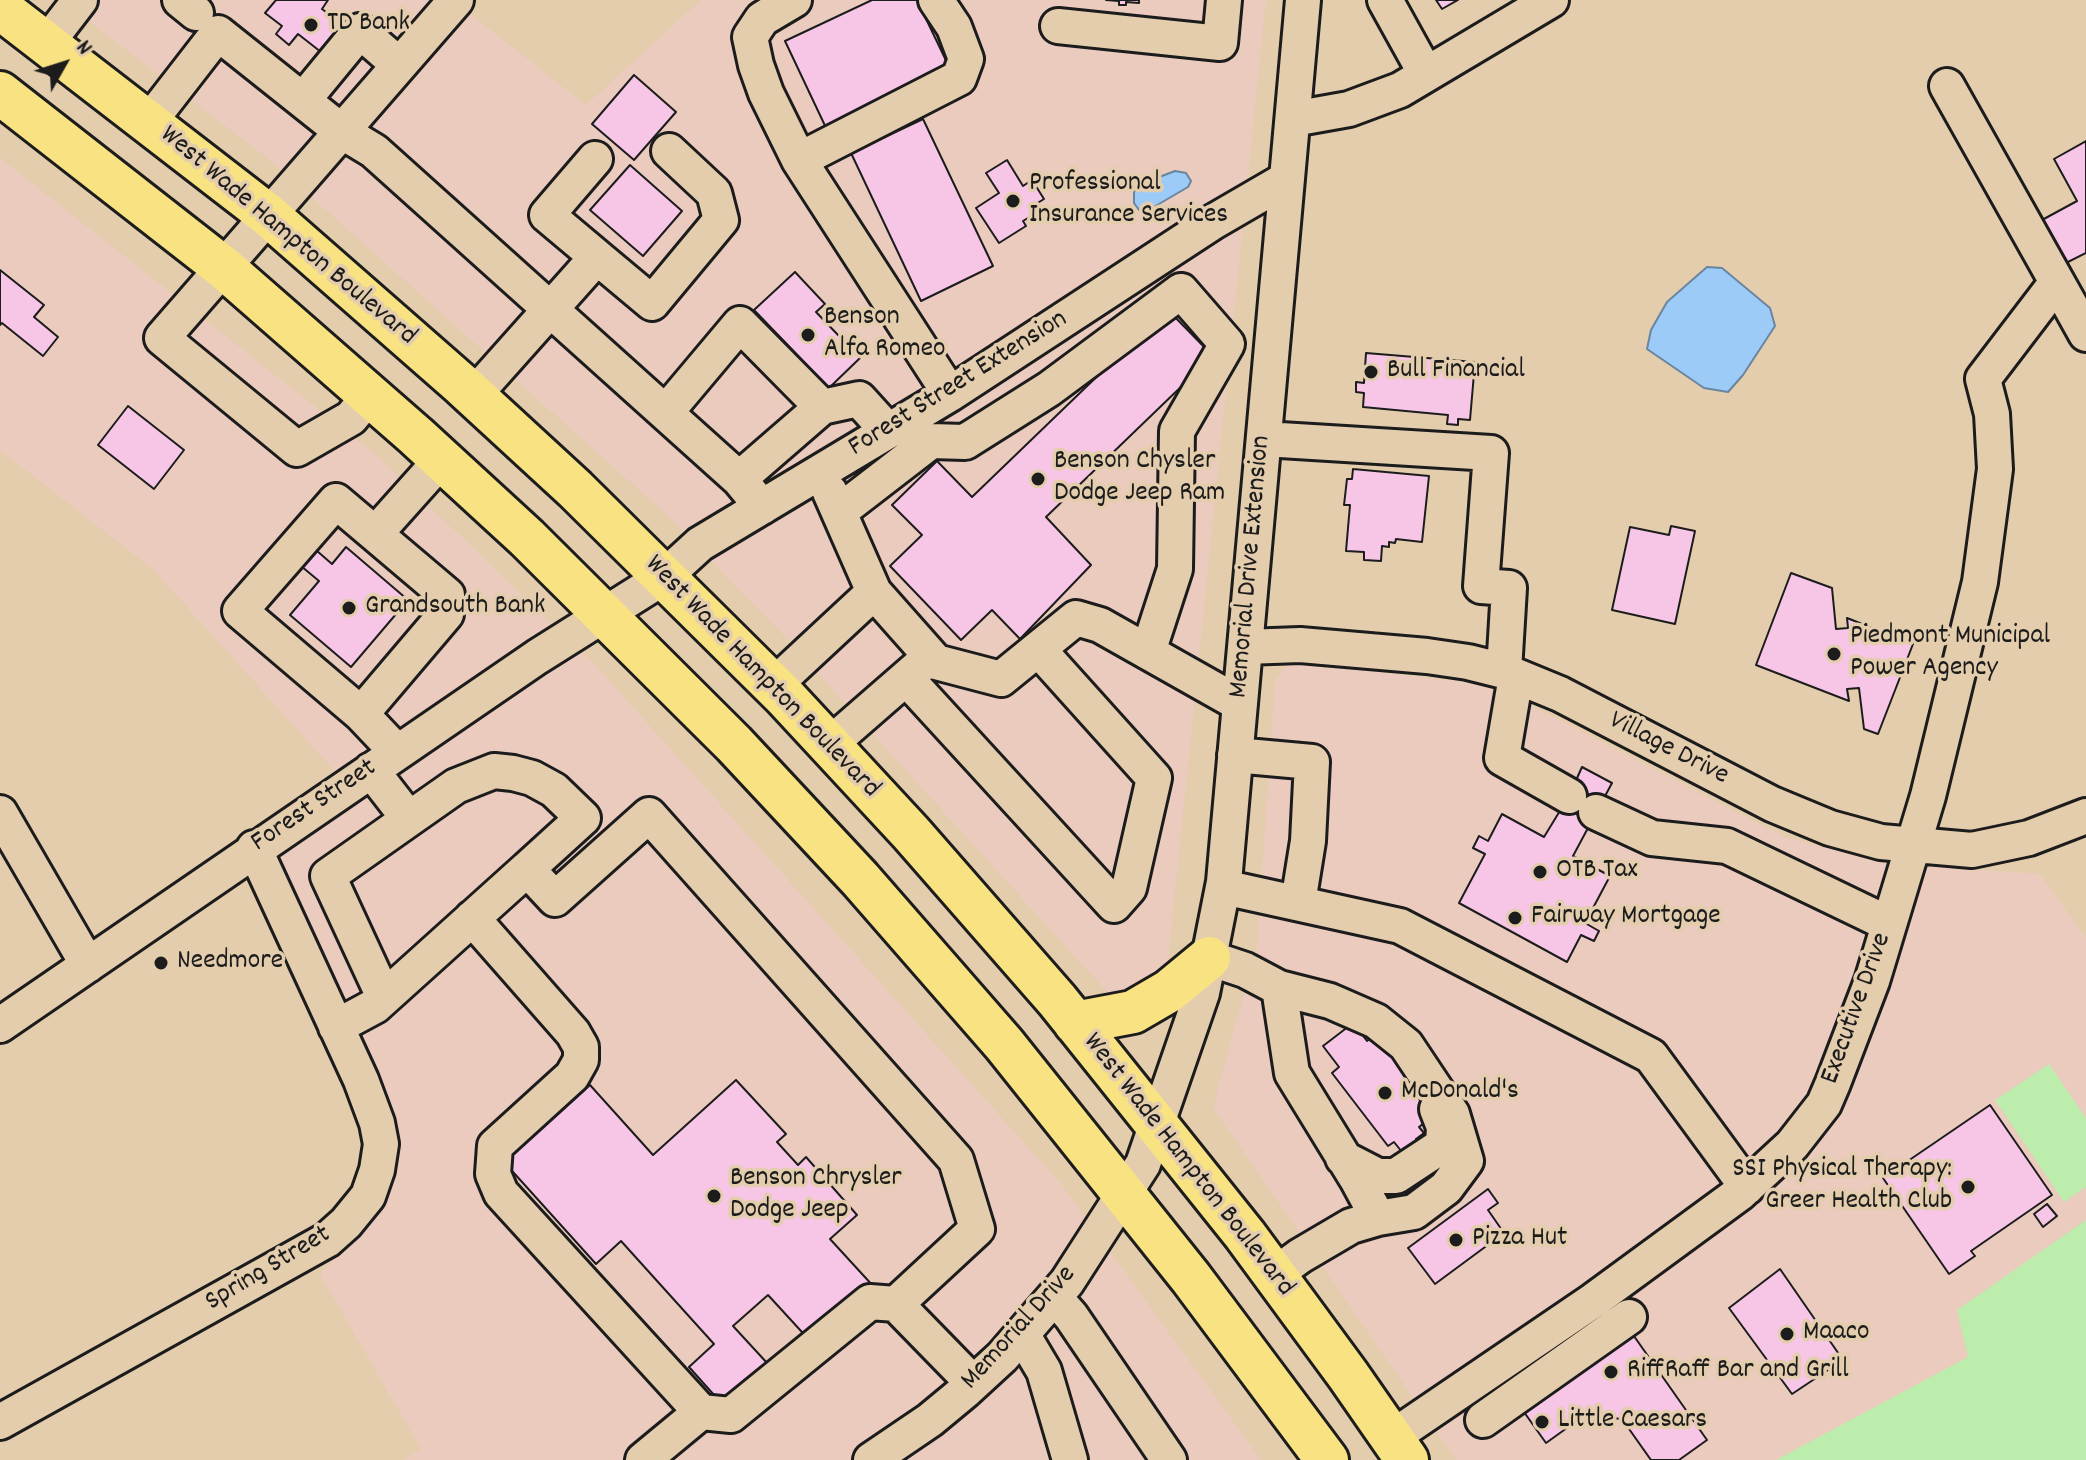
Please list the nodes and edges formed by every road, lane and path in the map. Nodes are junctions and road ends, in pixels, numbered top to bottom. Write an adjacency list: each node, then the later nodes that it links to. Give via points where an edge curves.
1 (80, 0): 11 (street)
2 (456, 0): 12 (street)
3 (794, 0): 22 (street, via 762,19 750,37 766,93)
4 (936, 0): 22 (street, via 966,59 959,78)
5 (1224, 0): 10 (street, via 1220,43)
6 (1303, 0): 17 (street, Memorial Drive Extension)
7 (1385, 0): 13 (street)
8 (1551, 0): 13 (street)
9 (0, 8): 11 (main road, West Wade Hampton Boulevard)
10 (1058, 26)
11 (47, 43): 18 (main road, West Wade Hampton Boulevard)
12 (399, 65): 16 (street, via 360,31); 19 (street)
13 (1426, 74): 17 (street, via 1349,109)
14 (1947, 86): 27 (street)
15 (0, 93): 26 (main road, West Wade Hampton Boulevard)
16 (304, 99): 18 (street, via 218,33); 19 (street)
17 (1293, 119): 23 (street, Memorial Drive Extension)
18 (149, 122): 24 (main road, West Wade Hampton Boulevard)
19 (341, 131): 24 (street); 28 (street, via 374,151)
20 (669, 151): 25 (street, via 714,193 721,220 652,303)
21 (595, 159): 25 (street, via 547,215)
22 (799, 160): 30 (street)
23 (1287, 179): 30 (street, Forest Street Extension); 36 (street, Memorial Drive Extension)
24 (268, 215): 26 (street); 32 (main road, West Wade Hampton Boulevard)
25 (597, 257): 28 (street)
26 (224, 268): 31 (main road, West Wade Hampton Boulevard); 31 (street, via 162,338 297,449 351,418)
27 (2057, 282): 29 (street); 59 (street, Executive Drive, via 1983,379 1992,414 1995,469 1988,529 1977,598)
28 (552, 310): 32 (street); 34 (street)
29 (2086, 334)
30 (950, 394): 35 (street, Forest Street Extension)
31 (370, 395): 37 (main road, West Wade Hampton Boulevard)
32 (474, 395): 44 (main road, West Wade Hampton Boulevard)
33 (822, 407): 34 (street, via 740,324); 35 (street, via 859,399); 39 (street)
34 (666, 412): 39 (street)
35 (888, 431): 38 (street, Forest Street Extension)
36 (1264, 439): 45 (street, Memorial Drive Extension); 49 (street, via 1491,453 1481,586 1509,588)
37 (442, 459): 42 (street); 44 (main road, West Wade Hampton Boulevard)
38 (821, 471): 40 (street, Forest Street Extension); 41 (street)
39 (739, 479): 40 (street)
40 (762, 507): 44 (street, Forest Street Extension, via 700,544)
41 (839, 512): 43 (street); 47 (street, via 931,441 965,442 1049,389 1181,291 1227,344 1177,431 1175,569)
42 (375, 534): 52 (street, via 447,595 446,614); 52 (street, via 336,501 240,611)
43 (874, 592): 48 (street); 50 (street)
44 (634, 596): 50 (main road, West Wade Hampton Boulevard); 55 (street, Forest Street); 77 (main road, West Wade Hampton Boulevard, via 734,744 1004,1044)
45 (1245, 647): 49 (street, Village Drive, via 1300,645 1427,656); 51 (street, Memorial Drive Extension)
46 (1038, 649): 47 (street, via 1076,618); 48 (street, via 1001,679 936,662); 48 (street, via 1154,778 1129,888 1114,905)
47 (1148, 652): 51 (street)
48 (919, 667): 53 (street)
49 (1510, 674): 59 (street, Village Drive, via 1560,694 1772,804 1830,828); 65 (street, via 1502,758 1652,838 1727,846)
50 (773, 686): 53 (main road, West Wade Hampton Boulevard)
51 (1240, 704): 54 (street, Memorial Drive Extension)
52 (361, 714): 55 (street)
53 (829, 745): 71 (main road, West Wade Hampton Boulevard)
54 (1235, 755): 62 (street, Memorial Drive Extension); 63 (street, via 1312,762)
55 (384, 761): 58 (street); 60 (street, Forest Street)
56 (0, 813): 67 (street)
57 (2086, 816): 59 (street, Village Drive, via 2029,838 1972,850)
58 (409, 819): 61 (street, via 474,777 494,771 532,778 583,818); 69 (street, via 328,876)
59 (1913, 846): 65 (street, Executive Drive)
60 (254, 848): 67 (street, Forest Street); 73 (street, Spring Street)
61 (527, 869): 64 (street); 81 (street, via 555,899 649,815 956,1160 977,1229)
62 (1223, 887): 63 (street); 66 (street, Memorial Drive Extension)
63 (1298, 903): 76 (street, via 1400,926 1651,1056)
64 (472, 918): 69 (street); 85 (street, via 581,1047 572,1076 495,1146 493,1174 501,1193)
65 (1889, 924): 76 (street, Executive Drive, via 1824,1104 1779,1159)
66 (1209, 958): 68 (street); 71 (main road, via 1141,1009); 74 (street, Memorial Drive Extension)
67 (88, 965): 72 (street, Forest Street)
68 (1279, 988): 70 (street, via 1330,1001); 75 (street, via 1292,1073)
69 (384, 997): 73 (street)
70 (1376, 1021): 75 (street, via 1383,1039 1439,1112 1443,1145 1396,1176); 78 (street, via 1406,1045 1452,1114 1466,1161 1446,1188 1414,1212)
71 (1075, 1023): 74 (main road, West Wade Hampton Boulevard)
72 (0, 1025)
73 (336, 1027): 87 (street, Spring Street, via 381,1144 368,1196 346,1223 315,1247)
74 (1156, 1125): 77 (street, Memorial Drive, via 1143,1164); 79 (main road, West Wade Hampton Boulevard)
75 (1350, 1168): 78 (street)
76 (1747, 1187): 88 (street, Executive Drive)
77 (1123, 1194): 80 (street, Memorial Drive); 93 (main road, West Wade Hampton Boulevard)
78 (1378, 1218): 79 (street, via 1351,1226)
79 (1274, 1275): 88 (main road, West Wade Hampton Boulevard)
80 (1055, 1298): 83 (street, Memorial Drive); 92 (street)
81 (896, 1304): 84 (street); 85 (street, via 870,1302 731,1415)
82 (1629, 1317): 86 (street)
83 (1022, 1334): 84 (street, Memorial Drive); 91 (street, via 1044,1371)
84 (973, 1383): 89 (street, Memorial Drive)
85 (701, 1412): 90 (street)
86 (1483, 1420)
87 (0, 1422)
88 (1399, 1449)
89 (877, 1459)
90 (643, 1460)
91 (1070, 1460)
92 (1169, 1460)
93 (1327, 1460)

